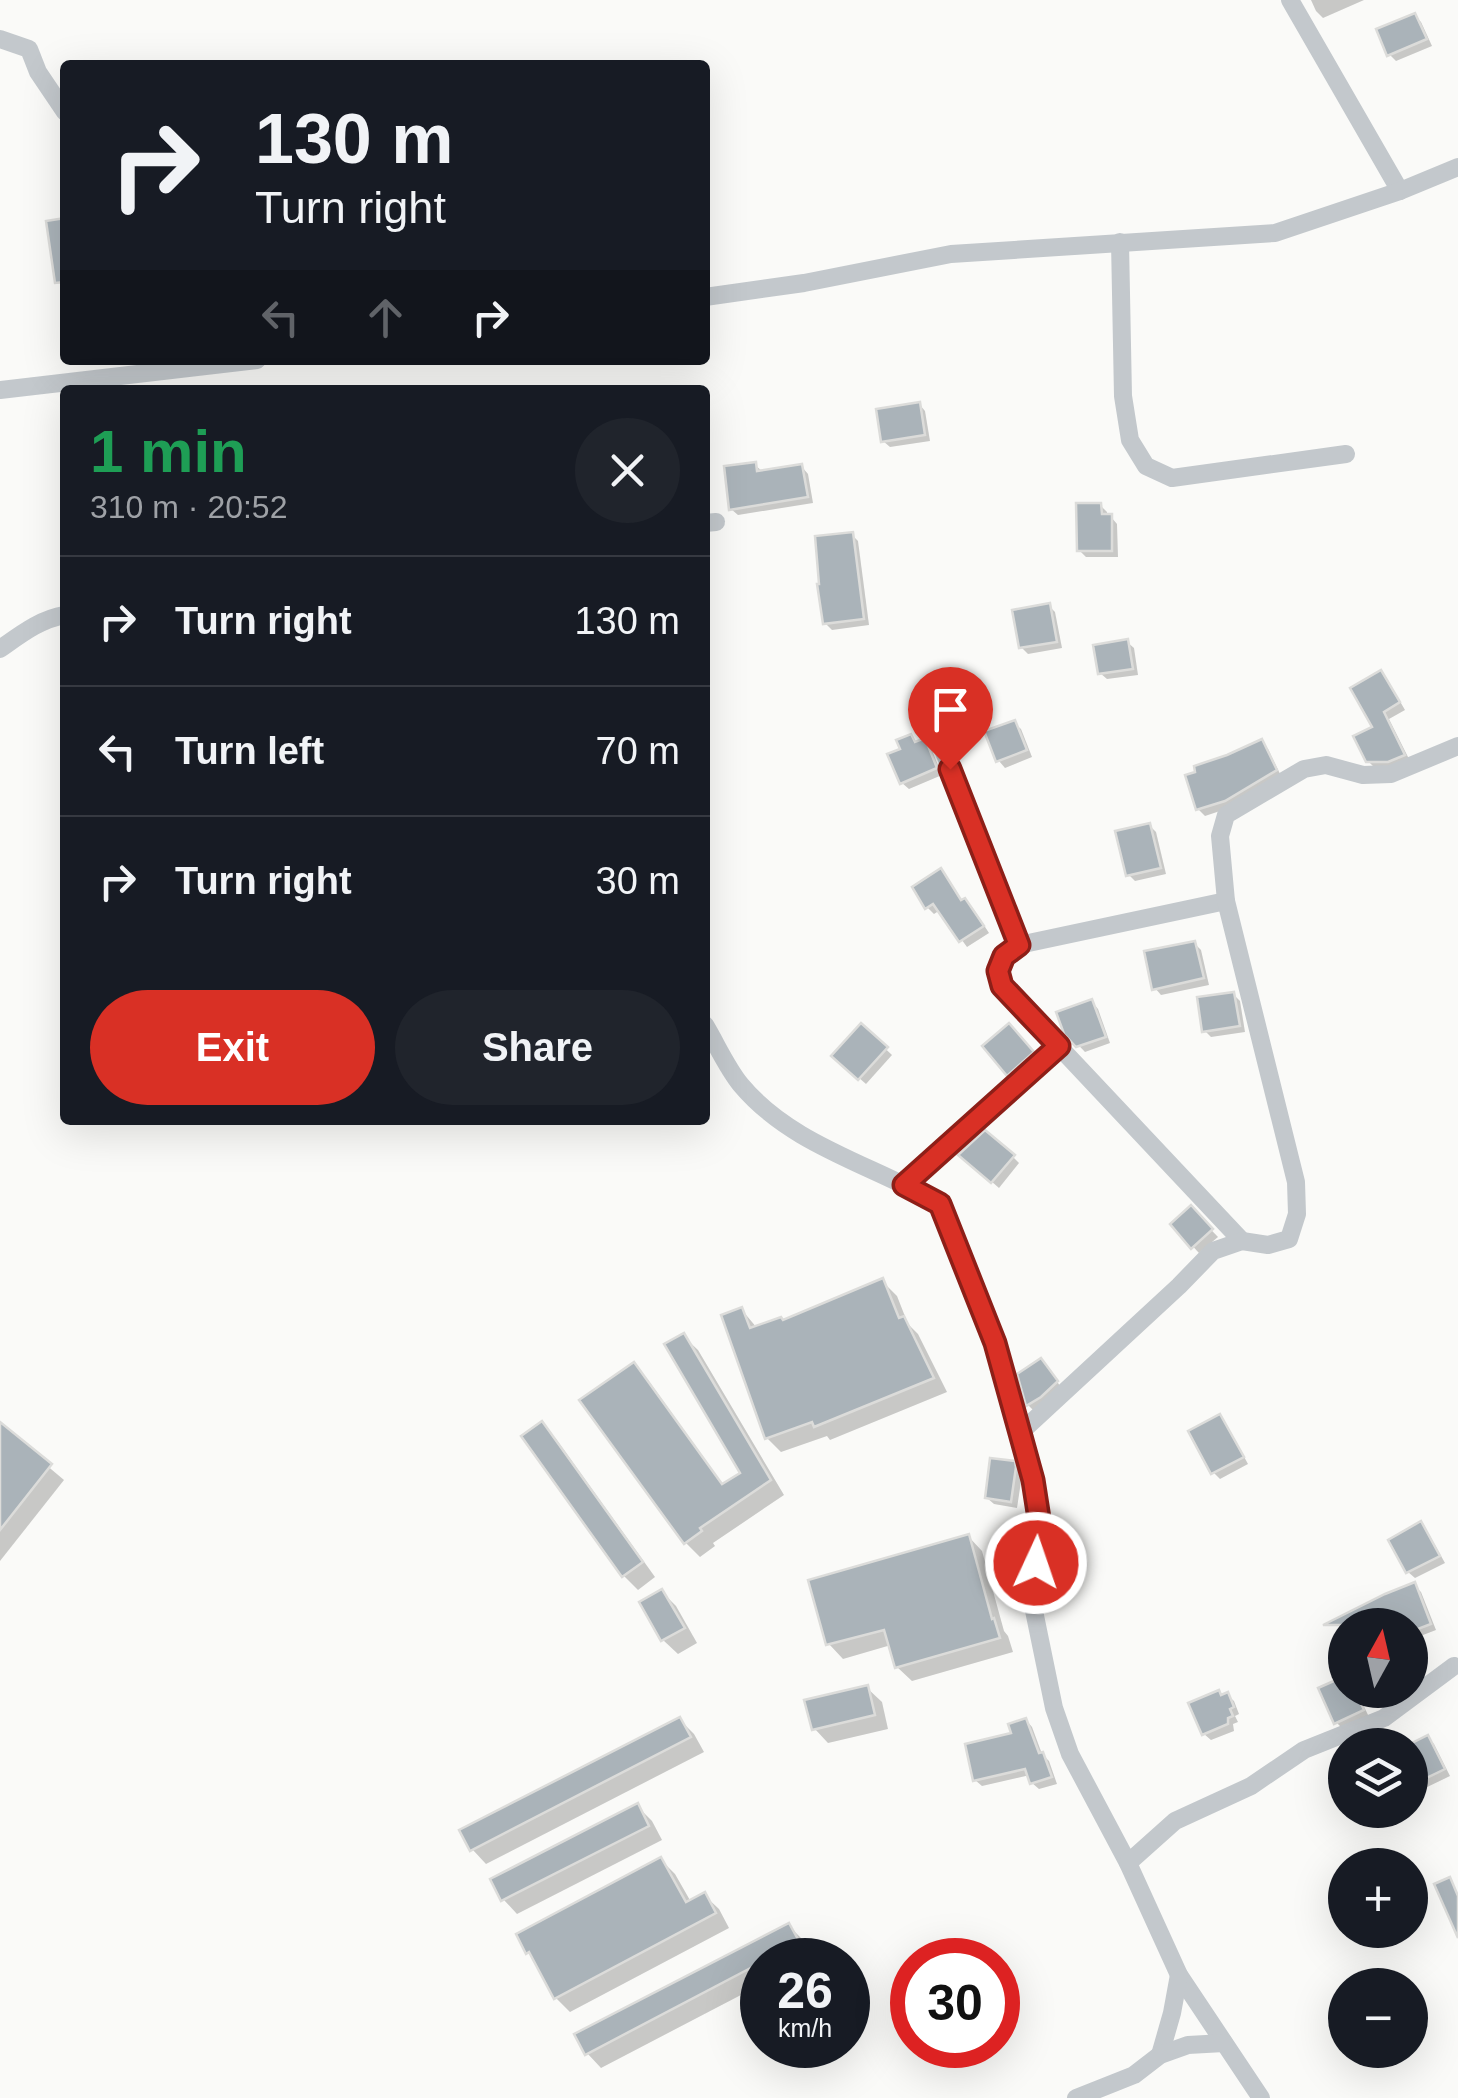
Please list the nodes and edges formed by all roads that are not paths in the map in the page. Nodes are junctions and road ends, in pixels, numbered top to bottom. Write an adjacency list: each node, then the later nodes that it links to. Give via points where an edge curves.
1 (1290, 0): 5 (street)
2 (0, 39): 3 (street, via 29,49)
3 (60, 105)
4 (1458, 167): 5 (street)
5 (1400, 191): 6 (street, via 1275,232)
6 (1120, 242): 7 (street, via 951,254); 10 (street, via 1123,396 1130,440 1146,466 1172,478)
7 (710, 296)
8 (204, 365): 9 (street)
9 (0, 390)
10 (1346, 454)
11 (60, 616): 12 (street)
12 (0, 648)
13 (937, 734): 16 (street)
14 (1458, 746): 15 (street, via 1391,774 1304,768 1226,816 1220,836)
15 (1226, 900): 16 (street); 20 (street, via 1296,1182 1298,1214 1290,1239 1268,1245)
16 (1019, 945): 18 (street, via 1004,956 1002,986)
17 (710, 1034): 19 (street, via 740,1084 767,1111 840,1157)
18 (1059, 1046): 19 (street); 20 (street)
19 (904, 1185): 21 (street, via 940,1204 995,1343)
20 (1242, 1241): 21 (street, via 1213,1251)
21 (1020, 1433): 23 (street, via 1040,1525 1032,1601 1054,1708 1070,1754)
22 (1454, 1666): 23 (street, via 1384,1718 1304,1750 1250,1786 1175,1822)
23 (1128, 1863): 24 (street)
24 (1179, 1975): 25 (street); 26 (street)
25 (1224, 2042): 26 (street); 28 (street)
26 (1160, 2056): 27 (street, via 1134,2075)
27 (1076, 2098)
28 (1261, 2098)

